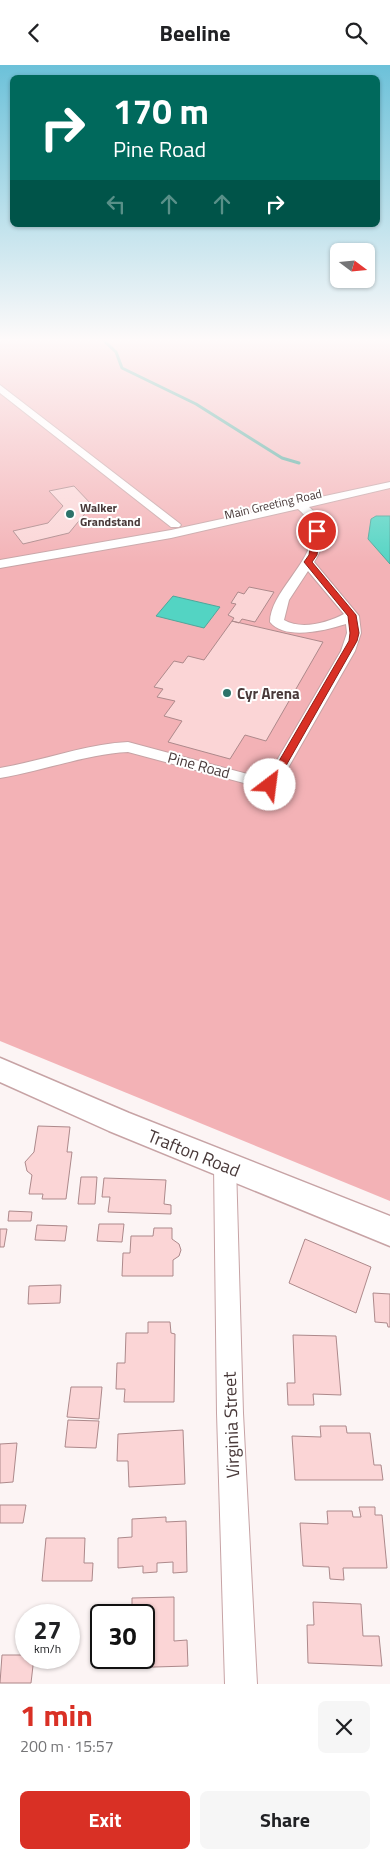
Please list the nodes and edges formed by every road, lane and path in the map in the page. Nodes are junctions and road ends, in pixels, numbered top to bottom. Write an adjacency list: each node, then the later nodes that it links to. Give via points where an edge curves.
1 (34, 415): 5 (street)
2 (390, 478): 4 (street, Main Greeting Road)
3 (390, 485): 4 (street, Main Greeting Road)
4 (297, 502): 5 (street, Main Greeting Road); 6 (street, Main Greeting Road, via 176,534); 7 (street, via 312,517 316,527 315,550)
5 (175, 525): 6 (street, Main Greeting Road, via 165,528)
6 (159, 535): 8 (street, Main Greeting Road)
7 (308, 562): 9 (street); 9 (street, via 279,609 277,622 287,627 304,627 332,623)
8 (0, 564)
9 (352, 615): 10 (street, Pine Road, via 354,633 348,651 270,785 128,747 110,748)
10 (0, 773)
11 (0, 1070): 12 (street, Trafton Road)
12 (225, 1165): 13 (street, Trafton Road); 14 (street, Virginia Street, via 230,1413)
13 (390, 1231)
14 (241, 1684)

